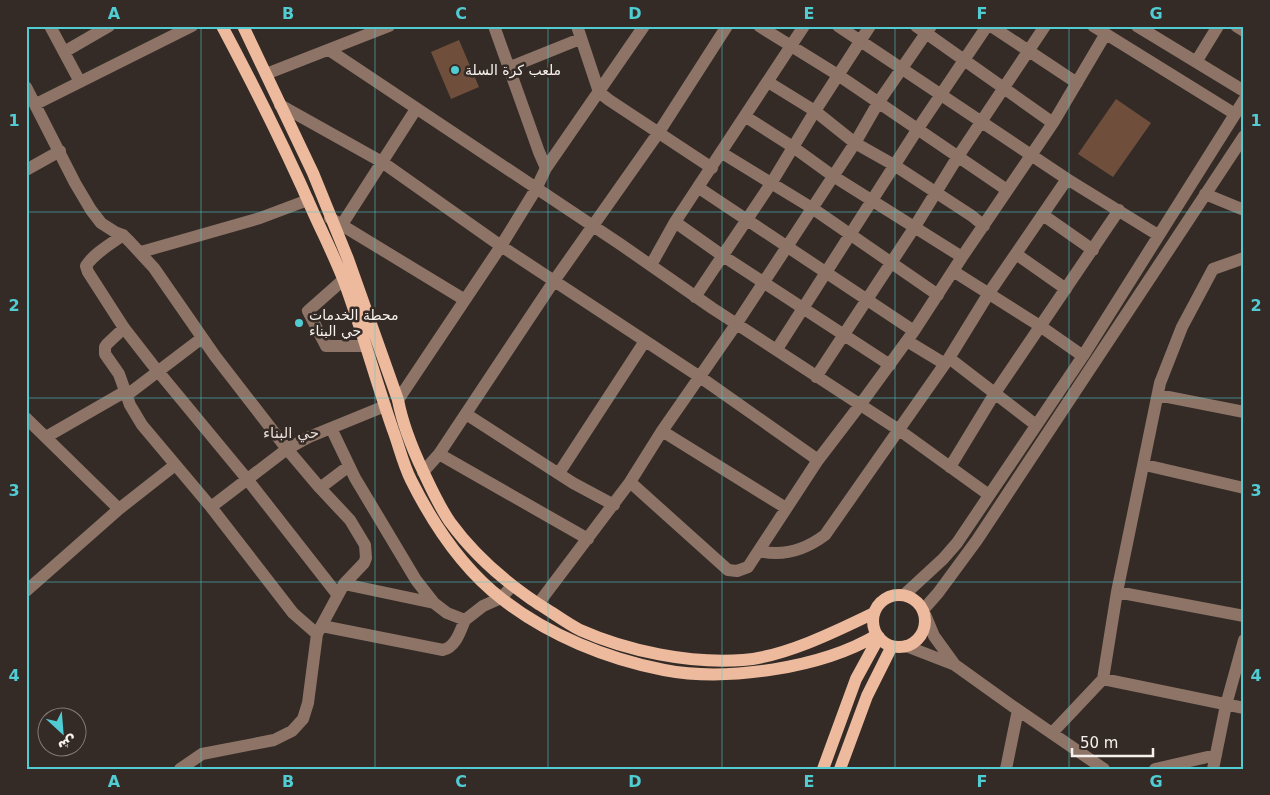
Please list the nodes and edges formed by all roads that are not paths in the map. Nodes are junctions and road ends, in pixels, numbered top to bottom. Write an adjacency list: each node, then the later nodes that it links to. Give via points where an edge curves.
1 (50, 26): 29 (street)
2 (109, 26): 29 (street)
3 (192, 26): 21 (street)
4 (222, 26): 77 (main road)
5 (389, 26): 28 (street)
6 (494, 26): 33 (street)
7 (644, 26): 42 (street)
8 (727, 26): 56 (street)
9 (760, 26): 27 (street)
10 (804, 26): 27 (street)
11 (838, 26): 26 (street)
12 (870, 26): 26 (street)
13 (989, 26): 30 (street); 31 (street)
14 (1045, 26): 30 (street)
15 (1093, 26): 25 (street)
16 (1137, 26): 22 (street)
17 (1218, 26): 32 (street)
18 (1236, 26): 23 (street)
19 (246, 27): 35 (main road)
20 (924, 28): 31 (street); 34 (street)
21 (174, 30): 37 (street)
22 (1154, 31): 32 (street)
23 (1244, 31)
24 (579, 32): 33 (street); 42 (street)
25 (1106, 34): 39 (street); 51 (street)
26 (861, 41): 34 (street); 36 (street)
27 (791, 44): 36 (street); 38 (street)
28 (329, 50): 35 (street); 49 (street)
29 (64, 52): 37 (street)
30 (1029, 52): 39 (street); 41 (street)
31 (964, 59): 41 (street); 44 (street)
32 (1196, 62): 43 (street)
33 (508, 68): 66 (street)
34 (902, 69): 44 (street); 46 (street)
35 (266, 74): 48 (main road)
36 (838, 75): 46 (street); 50 (street)
37 (80, 82): 47 (street)
38 (768, 82): 50 (street); 52 (street)
39 (1077, 83): 54 (street)
40 (26, 87): 47 (street)
41 (1004, 88): 53 (street); 54 (street)
42 (599, 92): 56 (street); 66 (street)
43 (1244, 92)
44 (941, 94): 53 (street); 55 (street)
45 (1244, 100): 51 (street)
46 (878, 103): 55 (street); 58 (street)
47 (36, 104): 60 (street)
48 (280, 105): 64 (street); 84 (main road)
49 (416, 109): 64 (street); 72 (street)
50 (815, 111): 58 (street); 59 (street)
51 (1235, 114): 91 (street)
52 (746, 117): 59 (street); 61 (street)
53 (981, 122): 62 (street); 63 (street)
54 (1053, 123): 62 (street)
55 (917, 130): 63 (street); 65 (street)
56 (659, 132): 67 (street); 86 (street)
57 (1244, 136): 76 (street)
58 (856, 143): 65 (street); 69 (street)
59 (793, 147): 69 (street); 71 (street)
60 (60, 151): 68 (street); 89 (street, via 91,210 101,223)
61 (722, 153): 67 (street); 71 (street)
62 (1031, 154): 70 (street); 74 (street)
63 (957, 158): 74 (street); 75 (street)
64 (382, 162): 84 (street); 92 (street)
65 (894, 165): 75 (street); 78 (street)
66 (546, 168): 72 (street)
67 (712, 168): 73 (street)
68 (26, 170)
69 (833, 176): 78 (street); 79 (street)
70 (1068, 179): 80 (street); 82 (street)
71 (772, 182): 79 (street); 83 (street)
72 (536, 188): 86 (street); 92 (street)
73 (699, 188): 83 (street); 85 (street)
74 (1007, 190): 87 (street)
75 (937, 192): 87 (street); 88 (street)
76 (1206, 194): 81 (street); 171 (street, via 977,540)
77 (308, 200): 95 (street, via 260,218); 104 (main road)
78 (873, 201): 88 (street); 90 (street)
79 (812, 208): 90 (street); 93 (street)
80 (1119, 210): 91 (street); 94 (street)
81 (1244, 210)
82 (1043, 215): 94 (street); 96 (street)
83 (747, 220): 93 (street); 97 (street)
84 (336, 222): 112 (street); 132 (main road)
85 (675, 222): 97 (street); 101 (street)
86 (594, 226): 101 (street); 105 (street)
87 (984, 226): 98 (street)
88 (914, 228): 98 (street); 100 (street)
89 (123, 235): 95 (street); 116 (street, via 95,255 86,266)
90 (851, 235): 100 (street); 102 (street)
91 (1158, 235): 123 (street)
92 (502, 246): 105 (street); 112 (street)
93 (787, 246): 102 (street); 106 (street)
94 (1093, 250): 107 (street)
95 (140, 252): 119 (street)
96 (1016, 254): 107 (street); 108 (street)
97 (723, 256): 106 (street); 110 (street)
98 (962, 257): 103 (street)
99 (1244, 258): 131 (street, via 1213,269 1182,327)
100 (891, 262): 109 (street); 111 (street)
101 (651, 265): 110 (street)
102 (826, 271): 111 (street); 113 (street)
103 (953, 271): 108 (street); 109 (street)
104 (344, 280): 121 (main road); 121 (street, via 308,311 326,346)
105 (554, 281): 120 (street); 136 (street)
106 (764, 281): 113 (street); 114 (street)
107 (1066, 289): 115 (street)
108 (989, 293): 115 (street); 124 (street)
109 (938, 294): 118 (street)
110 (695, 296): 114 (street)
111 (868, 299): 117 (street); 118 (street)
112 (465, 300): 132 (street)
113 (803, 307): 117 (street); 122 (street)
114 (737, 323): 122 (street); 127 (street)
115 (1040, 326): 123 (street); 130 (street)
116 (124, 328): 126 (street); 129 (street, via 104,350)
117 (845, 334): 125 (street); 128 (street)
118 (911, 336): 124 (street); 125 (street)
119 (202, 338): 126 (street); 143 (street)
120 (645, 341): 127 (street); 151 (street)
121 (365, 346): 134 (main road)
122 (777, 349): 128 (street)
123 (1083, 356): 138 (street)
124 (947, 361): 130 (street); 140 (street)
125 (890, 365): 133 (street)
126 (159, 372): 129 (street); 152 (street)
127 (700, 377): 141 (street); 145 (street)
128 (816, 377): 133 (street)
129 (126, 393): 142 (street); 147 (street, via 142,425)
130 (995, 393): 138 (street); 149 (street)
131 (1158, 395): 135 (street); 146 (street)
132 (398, 400): 150 (main road, via 410,446)
133 (860, 405): 140 (street); 145 (street)
134 (385, 406): 139 (street); 168 (main road, via 410,478 440,531 471,570)
135 (1244, 412)
136 (466, 414): 144 (street); 151 (street)
137 (26, 418): 142 (street)
138 (1036, 425): 156 (street)
139 (331, 428): 143 (street); 148 (street)
140 (899, 430): 149 (street); 162 (street, via 825,534 811,545 788,553)
141 (662, 432): 153 (street); 159 (street)
142 (46, 437): 160 (street)
143 (288, 449): 152 (street); 154 (street)
144 (439, 454): 150 (street); 161 (street)
145 (818, 460): 159 (street)
146 (1144, 464): 155 (street); 166 (street)
147 (175, 465): 158 (street); 160 (street)
148 (349, 466): 154 (street); 169 (street, via 416,580)
149 (950, 467): 156 (street)
150 (423, 472): 163 (main road, via 449,521 492,570)
151 (559, 474): 157 (street)
152 (247, 479): 158 (street); 164 (street)
153 (630, 482): 157 (street); 162 (street, via 728,570 748,567)
154 (320, 488): 164 (street, via 350,520 365,545 364,563)
155 (1244, 488)
156 (989, 495): 167 (street, via 957,543)
157 (614, 505): 161 (street)
158 (211, 507): 175 (street, via 292,613)
159 (786, 508): 162 (street)
160 (119, 509): 165 (street)
161 (588, 539): 170 (street)
162 (759, 551)
163 (512, 586): 168 (street); 170 (main road)
164 (341, 589): 169 (street); 175 (street)
165 (26, 592)
166 (1117, 592): 173 (street); 181 (street)
167 (904, 595): 171 (main road); 172 (main road, via 889,597)
168 (501, 598): 174 (street, via 483,606); 176 (main road, via 573,642 645,666 680,673 762,671 840,653)
169 (434, 603): 174 (street, via 447,613)
170 (538, 604): 172 (main road, via 578,629 618,644 693,659 743,660 774,653 826,635)
171 (924, 611): 179 (main road, via 926,620 922,633); 180 (street, via 934,636)
172 (874, 613): 176 (main road)
173 (1244, 616)
174 (465, 620): 175 (street, via 453,644 443,650)
175 (320, 630): 187 (street, via 308,703 303,718 292,731 274,740 202,754)
176 (878, 636): 178 (main road); 188 (main road, via 856,679)
177 (1244, 640): 182 (street)
178 (892, 646): 179 (main road); 189 (main road, via 867,696)
179 (906, 646): 180 (street)
180 (955, 665): 184 (street)
181 (1103, 679): 182 (street); 185 (street)
182 (1226, 705): 183 (street); 186 (street)
183 (1244, 708)
184 (1018, 710): 185 (street); 190 (street)
185 (1052, 733): 191 (street)
186 (1216, 754): 192 (street); 193 (street)
187 (180, 769)
188 (823, 769)
189 (840, 769)
190 (1006, 769)
191 (1104, 769)
192 (1155, 769)
193 (1213, 769)

